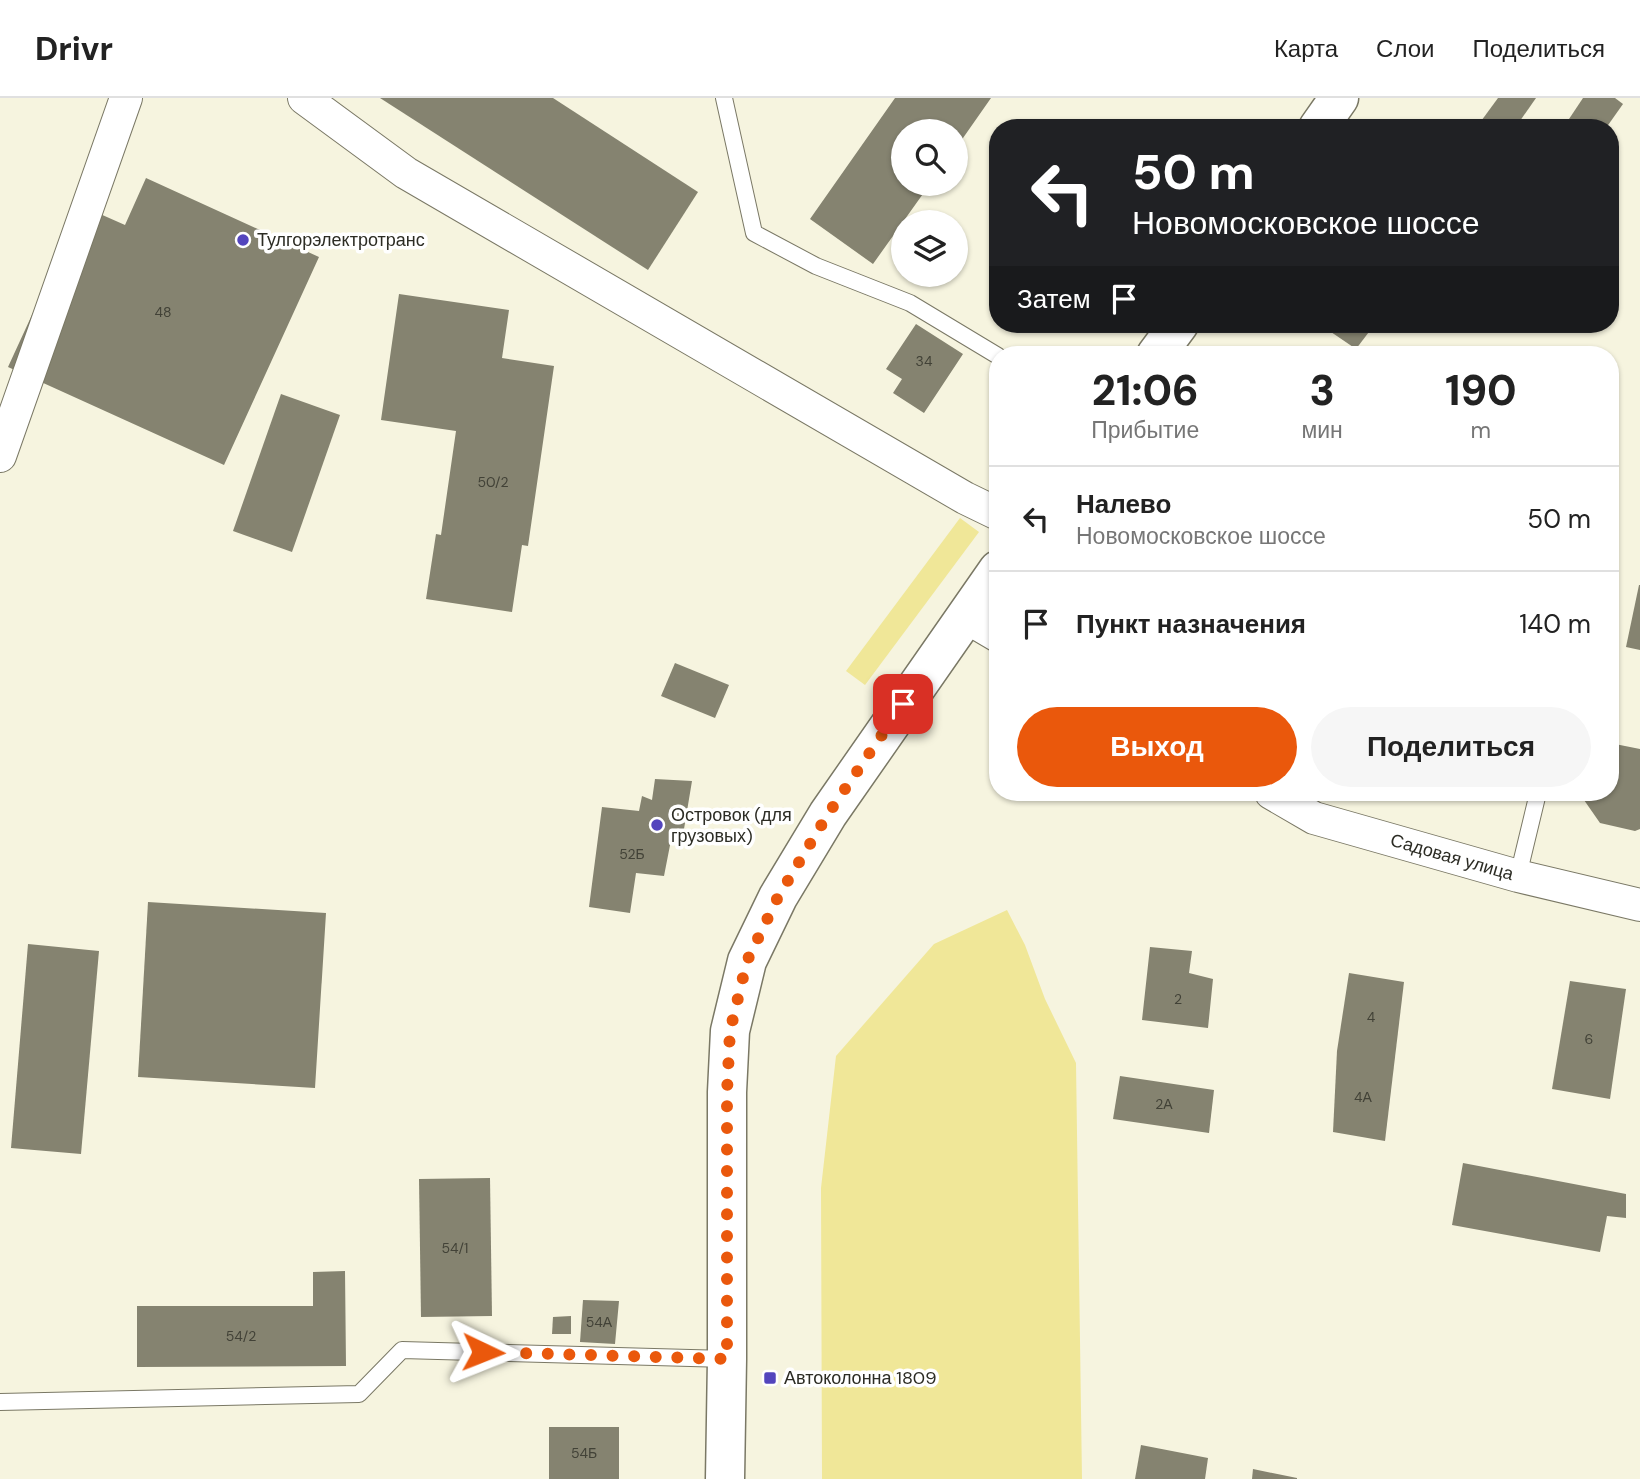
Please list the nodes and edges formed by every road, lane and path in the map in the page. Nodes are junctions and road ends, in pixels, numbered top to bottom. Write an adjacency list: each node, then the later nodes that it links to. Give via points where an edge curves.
1 (126, 98): 7 (street)
2 (304, 98): 8 (street, via 406,173)
3 (724, 98): 6 (lane, via 754,233 816,266 910,303)
4 (1339, 98): 5 (main road)
5 (1324, 119)
6 (989, 351)
7 (0, 456)
8 (989, 509)
9 (989, 582): 10 (main road)
10 (964, 616): 11 (street); 16 (main road, via 828,814 778,897 747,961 730,1031)
11 (989, 631)
12 (1284, 801): 14 (street, Садовая улица, via 1314,818)
13 (1536, 801): 14 (lane)
14 (1518, 876): 15 (street, Садовая улица)
15 (1640, 905)
16 (727, 1359): 17 (lane, via 401,1350 359,1394); 18 (main road)
17 (0, 1402)
18 (725, 1479)

